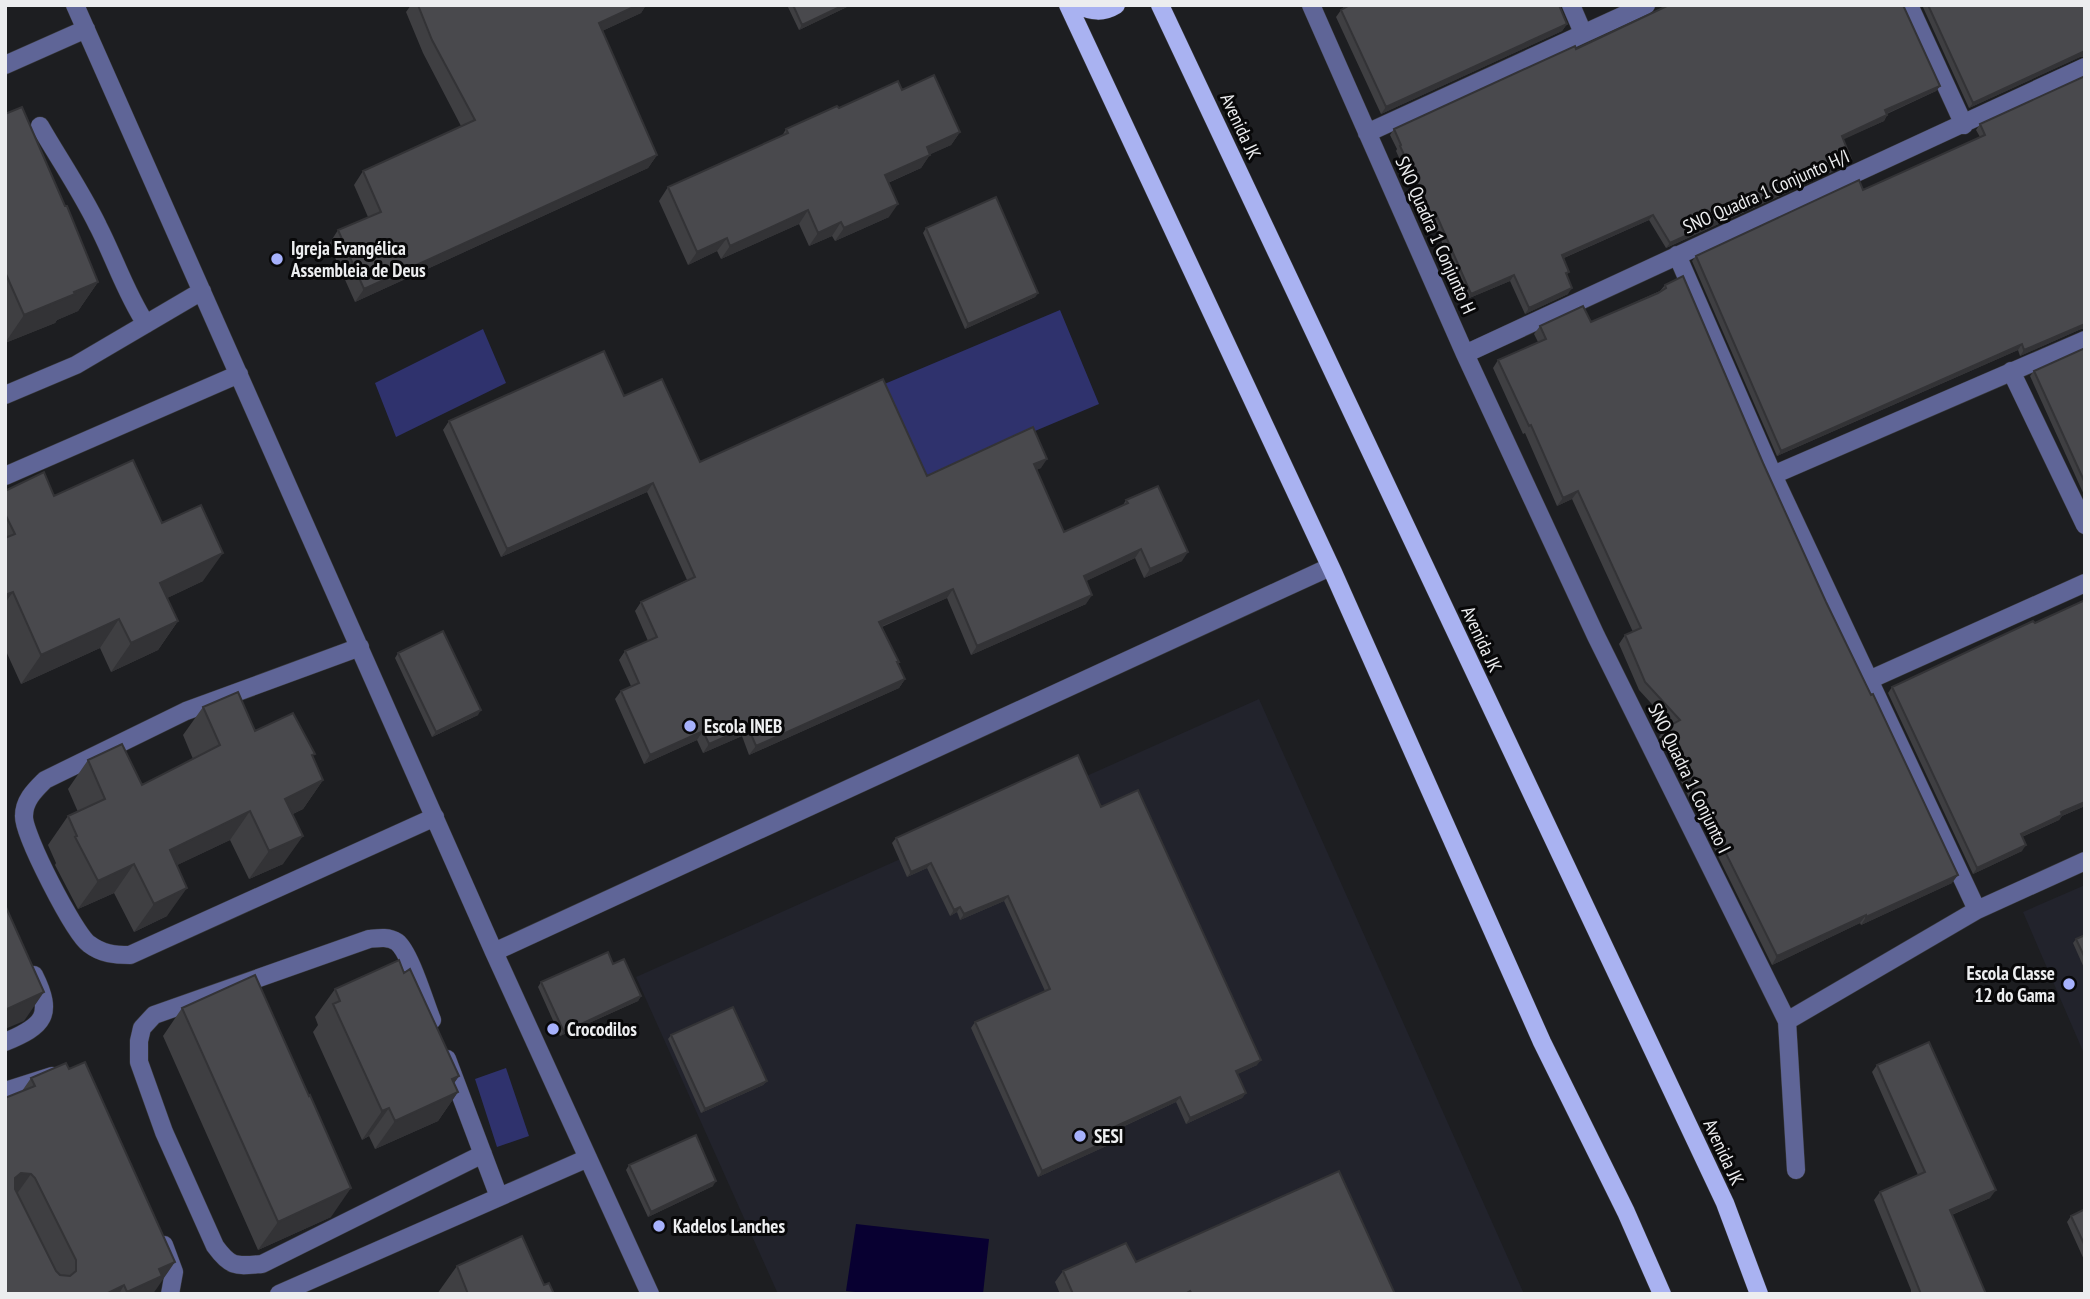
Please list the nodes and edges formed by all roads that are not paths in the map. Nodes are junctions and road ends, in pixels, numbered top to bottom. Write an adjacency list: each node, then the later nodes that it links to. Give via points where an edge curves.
1 (75, 5): 10 (street)
2 (1068, 5): 28 (main road)
3 (1078, 5): 4 (main road, via 1094,11)
4 (1116, 5)
5 (1160, 5): 50 (main road, Avenida JK, via 1725,1203)
6 (1311, 5): 16 (street, SNO Quadra 1 Conjunto H)
7 (1571, 5): 11 (street)
8 (1646, 5): 11 (street)
9 (1909, 5): 14 (street)
10 (86, 29): 12 (street); 18 (street)
11 (1583, 33): 16 (street)
12 (5, 65)
13 (2085, 67): 14 (street, SNO Quadra 1 Conjunto H/I)
14 (1964, 124): 17 (street, SNO Quadra 1 Conjunto H/I)
15 (40, 126): 19 (street, via 94,217 132,304)
16 (1367, 133): 21 (street, SNO Quadra 1 Conjunto H)
17 (1677, 255): 21 (street, SNO Quadra 1 Conjunto H/I); 26 (street)
18 (202, 291): 19 (street); 23 (street)
19 (146, 324): 24 (street, via 76,365)
20 (2085, 340): 22 (street)
21 (1465, 354): 37 (street, SNO Quadra 1 Conjunto I, via 1596,636)
22 (2011, 372): 26 (street); 27 (street)
23 (239, 374): 25 (street); 30 (street)
24 (5, 395)
25 (5, 475)
26 (1773, 475): 31 (street)
27 (2085, 525)
28 (1330, 567): 35 (street); 49 (main road, via 1542,1042)
29 (2085, 583): 31 (street)
30 (360, 648): 32 (street); 32 (street, via 186,711 45,780 25,804 23,819 52,888 86,943 112,956 130,955)
31 (1869, 680): 34 (street)
32 (435, 817): 35 (street)
33 (2085, 861): 34 (street)
34 (1977, 910): 37 (street)
35 (494, 952): 42 (street)
36 (27, 960): 38 (street, via 45,1006 43,1017 36,1026)
37 (1787, 1021): 43 (street)
38 (5, 1042)
39 (70, 1072): 40 (street)
40 (5, 1091)
41 (483, 1154): 41 (street, via 409,959 398,943 385,938 369,939 154,1015 142,1028 139,1062 164,1132 225,1261 240,1266 262,1264); 44 (street)
42 (588, 1158): 44 (street); 48 (street)
43 (1796, 1170)
44 (499, 1197): 47 (street)
45 (158, 1230): 46 (street, via 174,1272)
46 (170, 1294)
47 (279, 1294)
48 (650, 1294)
49 (1662, 1294)
50 (1759, 1294)

